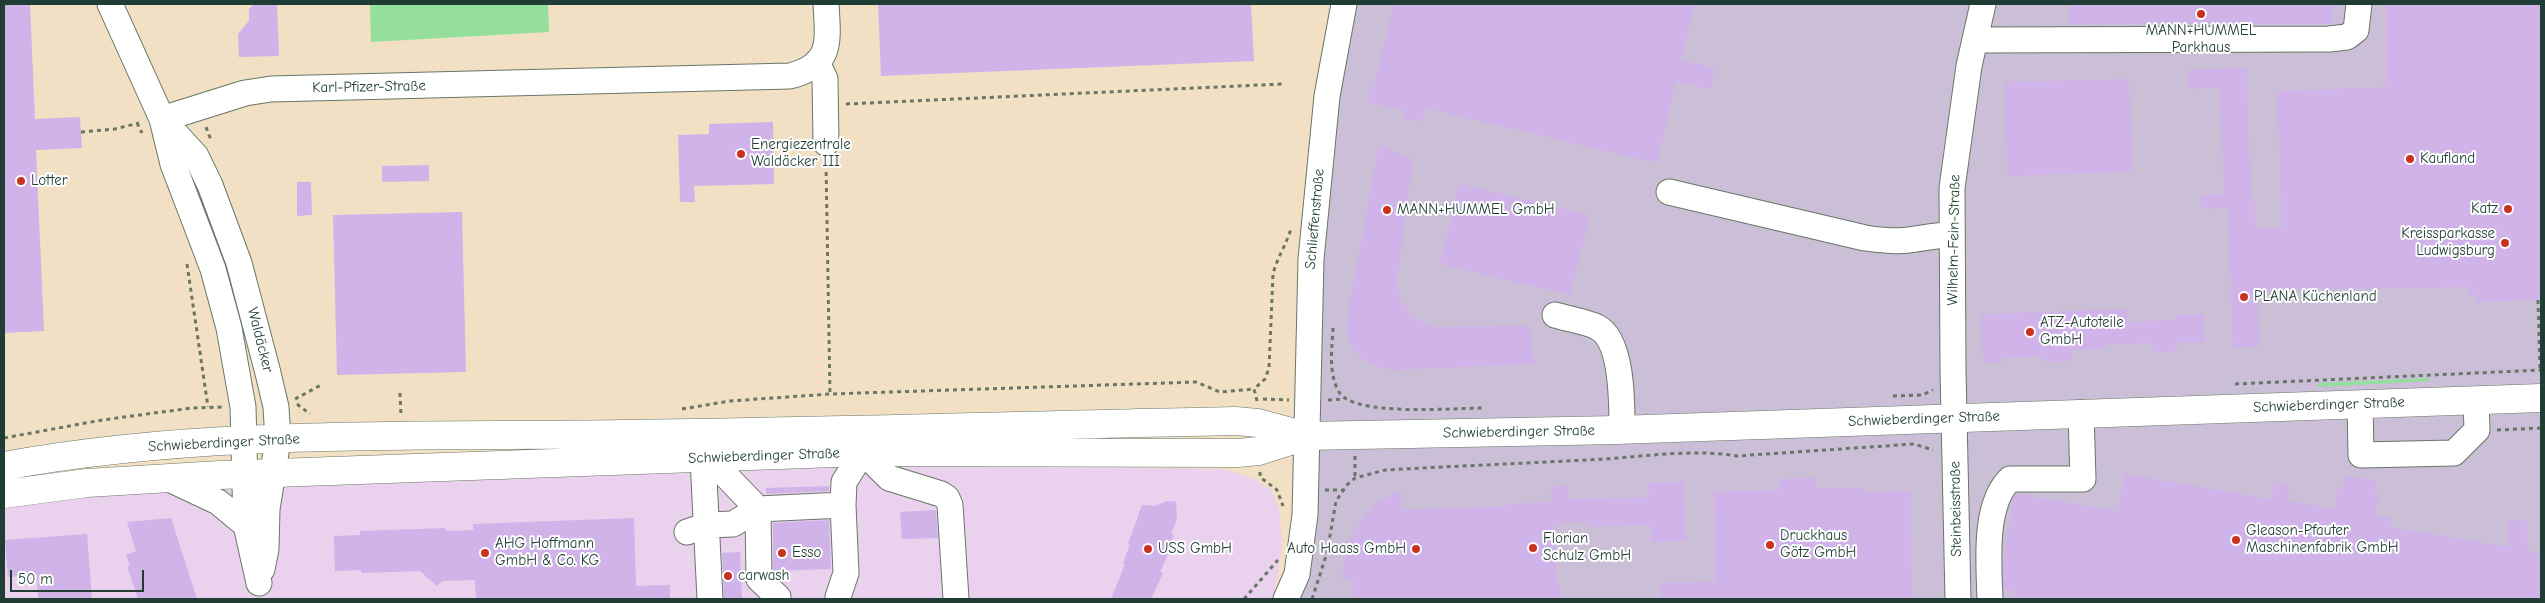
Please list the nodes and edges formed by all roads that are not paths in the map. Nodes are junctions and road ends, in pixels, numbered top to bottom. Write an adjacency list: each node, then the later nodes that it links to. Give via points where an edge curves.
1 (110, 4): 8 (street, Waldäcker)
2 (826, 4): 7 (street, via 826,48)
3 (1344, 4): 21 (street, Schlieffenstraße, via 1327,96 1312,250)
4 (1983, 4): 6 (street, Wilhelm-Fein-Straße)
5 (2359, 4): 6 (street, via 2356,30 2347,37 2329,39)
6 (1975, 40): 11 (street, Wilhelm-Fein-Straße, via 1952,188)
7 (817, 62): 8 (street, Karl-Pfizer-Straße, via 810,70 790,76 271,90 245,93); 9 (street, via 825,79)
8 (162, 119): 22 (street, Waldäcker, via 196,156 225,222 266,364 276,407); 23 (street, Waldäcker, via 173,164 213,269 229,328 241,396)
9 (826, 143)
10 (1669, 192): 11 (street, via 1865,238 1885,241)
11 (1952, 235): 17 (street, Wilhelm-Fein-Straße)
12 (1555, 315): 19 (street, via 1598,327 1610,343 1621,374)
13 (2541, 398): 14 (main road, Schwieberdinger Straße)
14 (2476, 400): 15 (main road, Schwieberdinger Straße); 15 (street, via 2477,430 2454,453 2361,456)
15 (2360, 404): 16 (main road, Schwieberdinger Straße)
16 (2081, 413): 17 (main road, Schwieberdinger Straße); 46 (street, via 2083,479 2010,479 2001,488 1989,541)
17 (1954, 419): 19 (main road, Schwieberdinger Straße); 45 (street, Steinbeisstraße)
18 (1080, 424): 20 (main road, Schwieberdinger Straße); 21 (main road, Schwieberdinger Straße, via 1258,422); 25 (main road)
19 (1622, 430): 21 (main road, Schwieberdinger Straße)
20 (446, 436): 22 (main road, Schwieberdinger Straße); 29 (main road)
21 (1306, 436): 25 (main road, Schwieberdinger Straße, via 1259,451 1238,453); 44 (street, Schlieffenstraße, via 1305,514 1297,574)
22 (278, 440): 23 (main road, Schwieberdinger Straße); 31 (street, Waldäcker)
23 (244, 441): 28 (main road, Schwieberdinger Straße, via 80,453); 32 (street, Waldäcker)
24 (863, 452): 25 (main road, Schwieberdinger Straße); 26 (main road, Schwieberdinger Straße); 35 (street, via 844,482); 43 (street, via 889,478 947,498)
25 (1081, 452)
26 (706, 458): 27 (main road, Schwieberdinger Straße); 36 (street); 38 (street)
27 (512, 465): 29 (main road, Schwieberdinger Straße); 30 (street, via 493,479 403,482)
28 (4, 466)
29 (447, 467): 30 (main road, Schwieberdinger Straße)
30 (386, 469): 31 (main road, Schwieberdinger Straße)
31 (273, 473): 32 (main road, Schwieberdinger Straße); 39 (street, Waldäcker, via 267,509 266,549)
32 (245, 474): 33 (main road, Schwieberdinger Straße); 37 (street, Waldäcker)
33 (167, 478): 34 (main road, Schwieberdinger Straße, via 87,483); 37 (street, via 218,502)
34 (4, 494)
35 (843, 505): 36 (street); 41 (street, via 846,573)
36 (758, 509): 38 (street, via 733,524); 40 (street, via 759,579)
37 (246, 526): 39 (street, Waldäcker)
38 (697, 529): 42 (street)
39 (257, 591)
40 (778, 597)
41 (838, 597)
42 (710, 599)
43 (956, 599)
44 (1286, 599)
45 (1958, 599)
46 (1990, 599)

